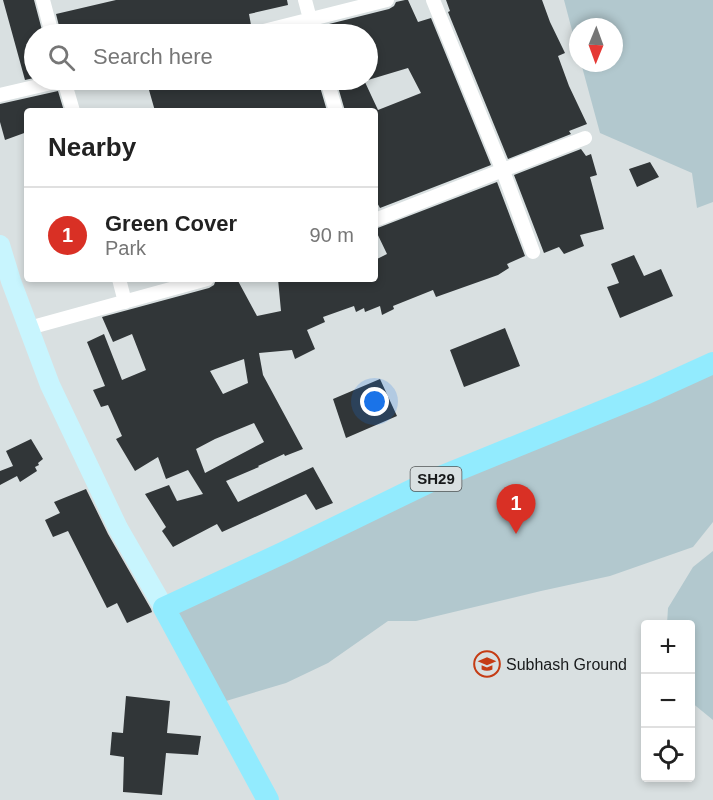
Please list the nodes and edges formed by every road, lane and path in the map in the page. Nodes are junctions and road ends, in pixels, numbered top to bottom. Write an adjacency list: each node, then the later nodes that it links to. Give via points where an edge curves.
1 (43, 0): 6 (street)
2 (305, 0): 5 (street)
3 (387, 0): 5 (street)
4 (433, 0): 16 (street)
5 (310, 20): 7 (street); 8 (street)
6 (49, 24)
7 (293, 24)
8 (311, 24)
9 (24, 89): 12 (street)
10 (67, 90): 13 (street)
11 (330, 90): 14 (street)
12 (0, 95)
13 (72, 108)
14 (335, 108)
15 (585, 138): 16 (street)
16 (503, 171): 17 (street); 19 (street)
17 (378, 219)
18 (0, 245): 23 (street)
19 (533, 252)
20 (120, 282): 22 (street)
21 (196, 282): 22 (street)
22 (126, 302): 23 (street)
23 (29, 328): 25 (street, via 50,385 118,528)
24 (713, 363): 25 (main road, SH29, via 434,480)
25 (164, 608): 26 (main road)
26 (268, 800)

